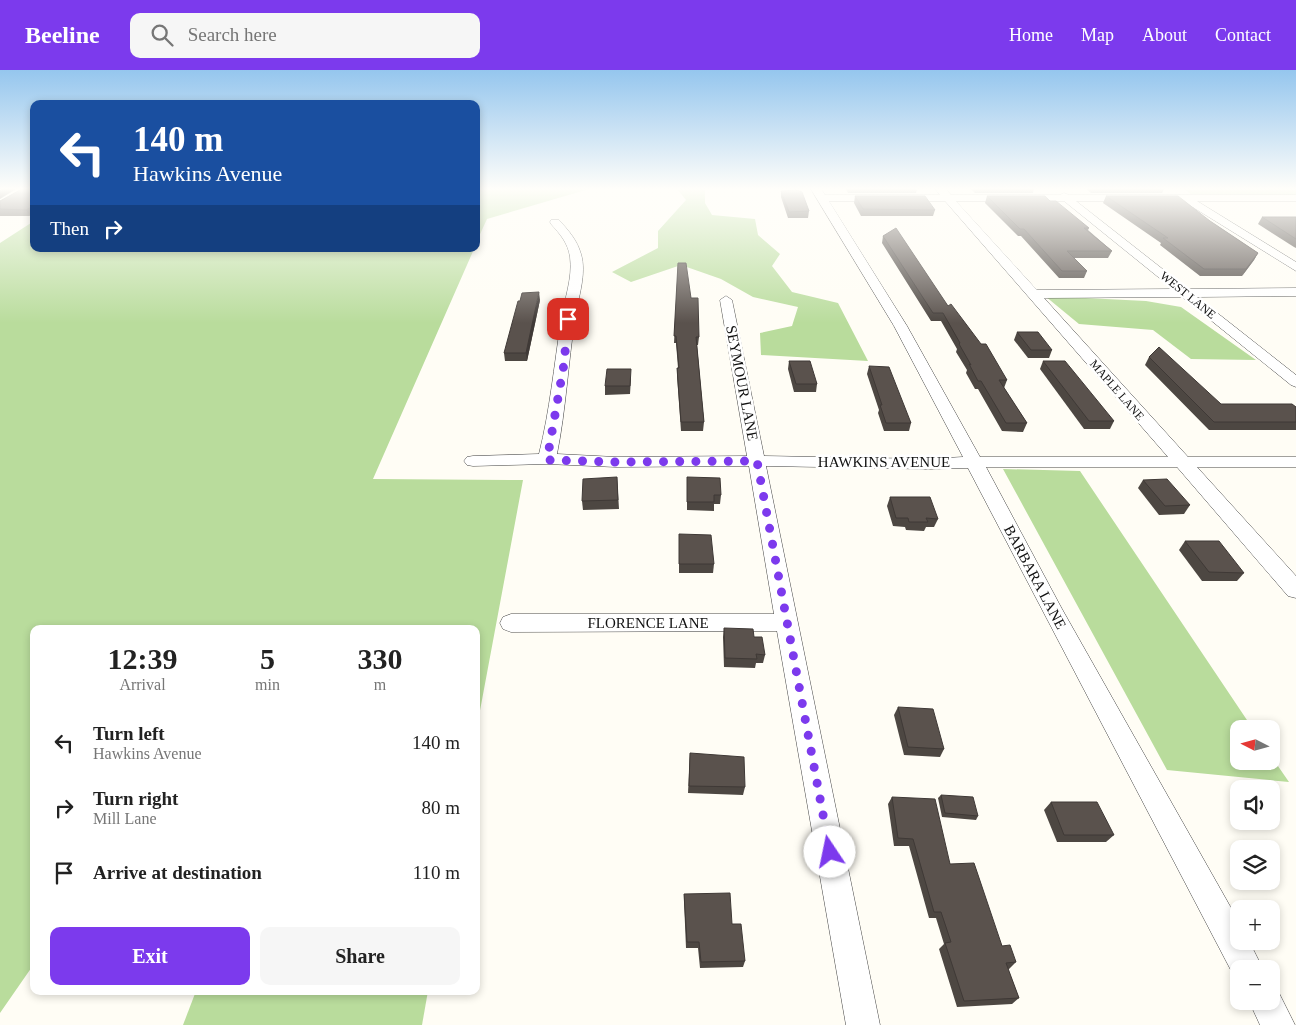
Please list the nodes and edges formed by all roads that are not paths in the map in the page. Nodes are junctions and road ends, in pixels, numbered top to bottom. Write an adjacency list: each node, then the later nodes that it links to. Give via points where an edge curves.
1 (566, 234): 12 (street, via 576,256 576,277)
2 (843, 234): 15 (street, BARBARA LANE, via 884,299)
3 (979, 234): 9 (street, MAPLE LANE)
4 (1112, 234): 7 (street, WEST LANE)
5 (1243, 234): 6 (street)
6 (1296, 267)
7 (1185, 292): 8 (street); 9 (street); 11 (street, WEST LANE)
8 (1296, 292)
9 (1032, 294): 17 (street, MAPLE LANE)
10 (726, 300): 14 (street, SEYMOUR LANE)
11 (1296, 382)
12 (547, 460): 13 (street, HAWKINS AVENUE); 14 (street, HAWKINS AVENUE)
13 (473, 461)
14 (757, 461): 15 (street, HAWKINS AVENUE); 19 (street, SEYMOUR LANE)
15 (974, 462): 17 (street, HAWKINS AVENUE); 21 (street, BARBARA LANE)
16 (1296, 462): 17 (street, HAWKINS AVENUE)
17 (1181, 463): 18 (street, MAPLE LANE)
18 (1296, 590)
19 (786, 622): 20 (street, FLORENCE LANE); 23 (street, SEYMOUR LANE)
20 (511, 623)
21 (1242, 960)
22 (1270, 1010): 24 (street)
23 (864, 1025)
24 (1278, 1025)

